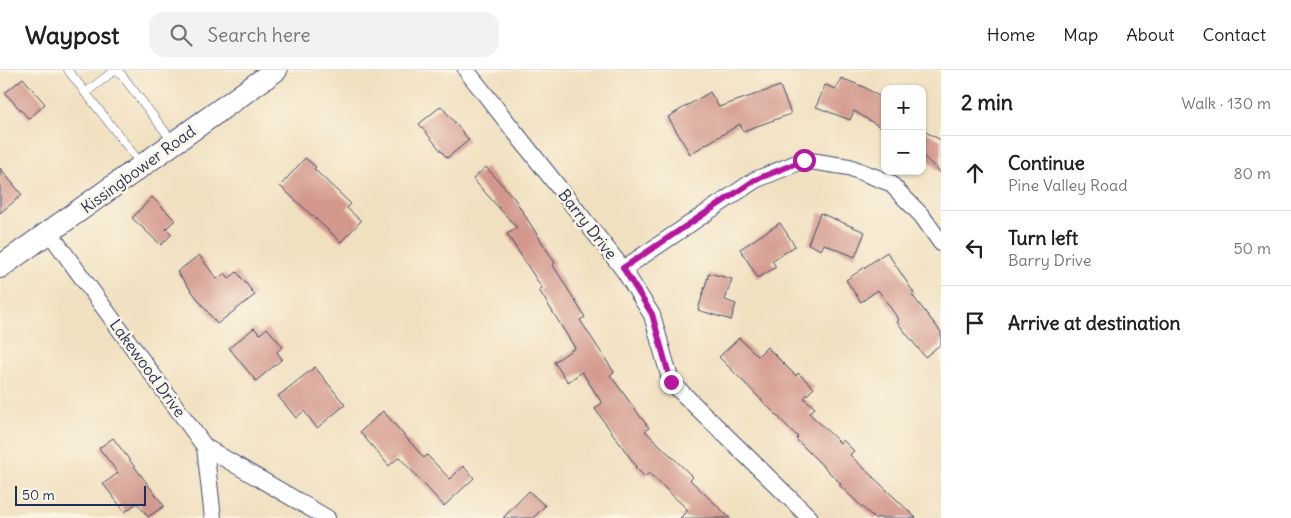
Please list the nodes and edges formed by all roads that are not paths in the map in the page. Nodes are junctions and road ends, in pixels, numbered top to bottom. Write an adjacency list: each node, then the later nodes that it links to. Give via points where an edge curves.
1 (68, 70): 5 (lane)
2 (117, 70): 5 (lane); 6 (lane)
3 (276, 70): 6 (street, Kissingbower Road)
4 (466, 70): 11 (street, Barry Drive)
5 (86, 93): 7 (lane)
6 (174, 143): 7 (street, Kissingbower Road)
7 (142, 166): 8 (street, Kissingbower Road)
8 (48, 232): 10 (street, Kissingbower Road); 12 (street, Lakewood Drive)
9 (941, 243): 11 (street, via 922,216 890,183 849,167 804,160 755,180)
10 (0, 267)
11 (623, 268): 15 (street, Barry Drive, via 652,314 671,382)
12 (205, 447): 13 (street, Lakewood Drive); 14 (street)
13 (213, 518)
14 (327, 518)
15 (810, 518)

